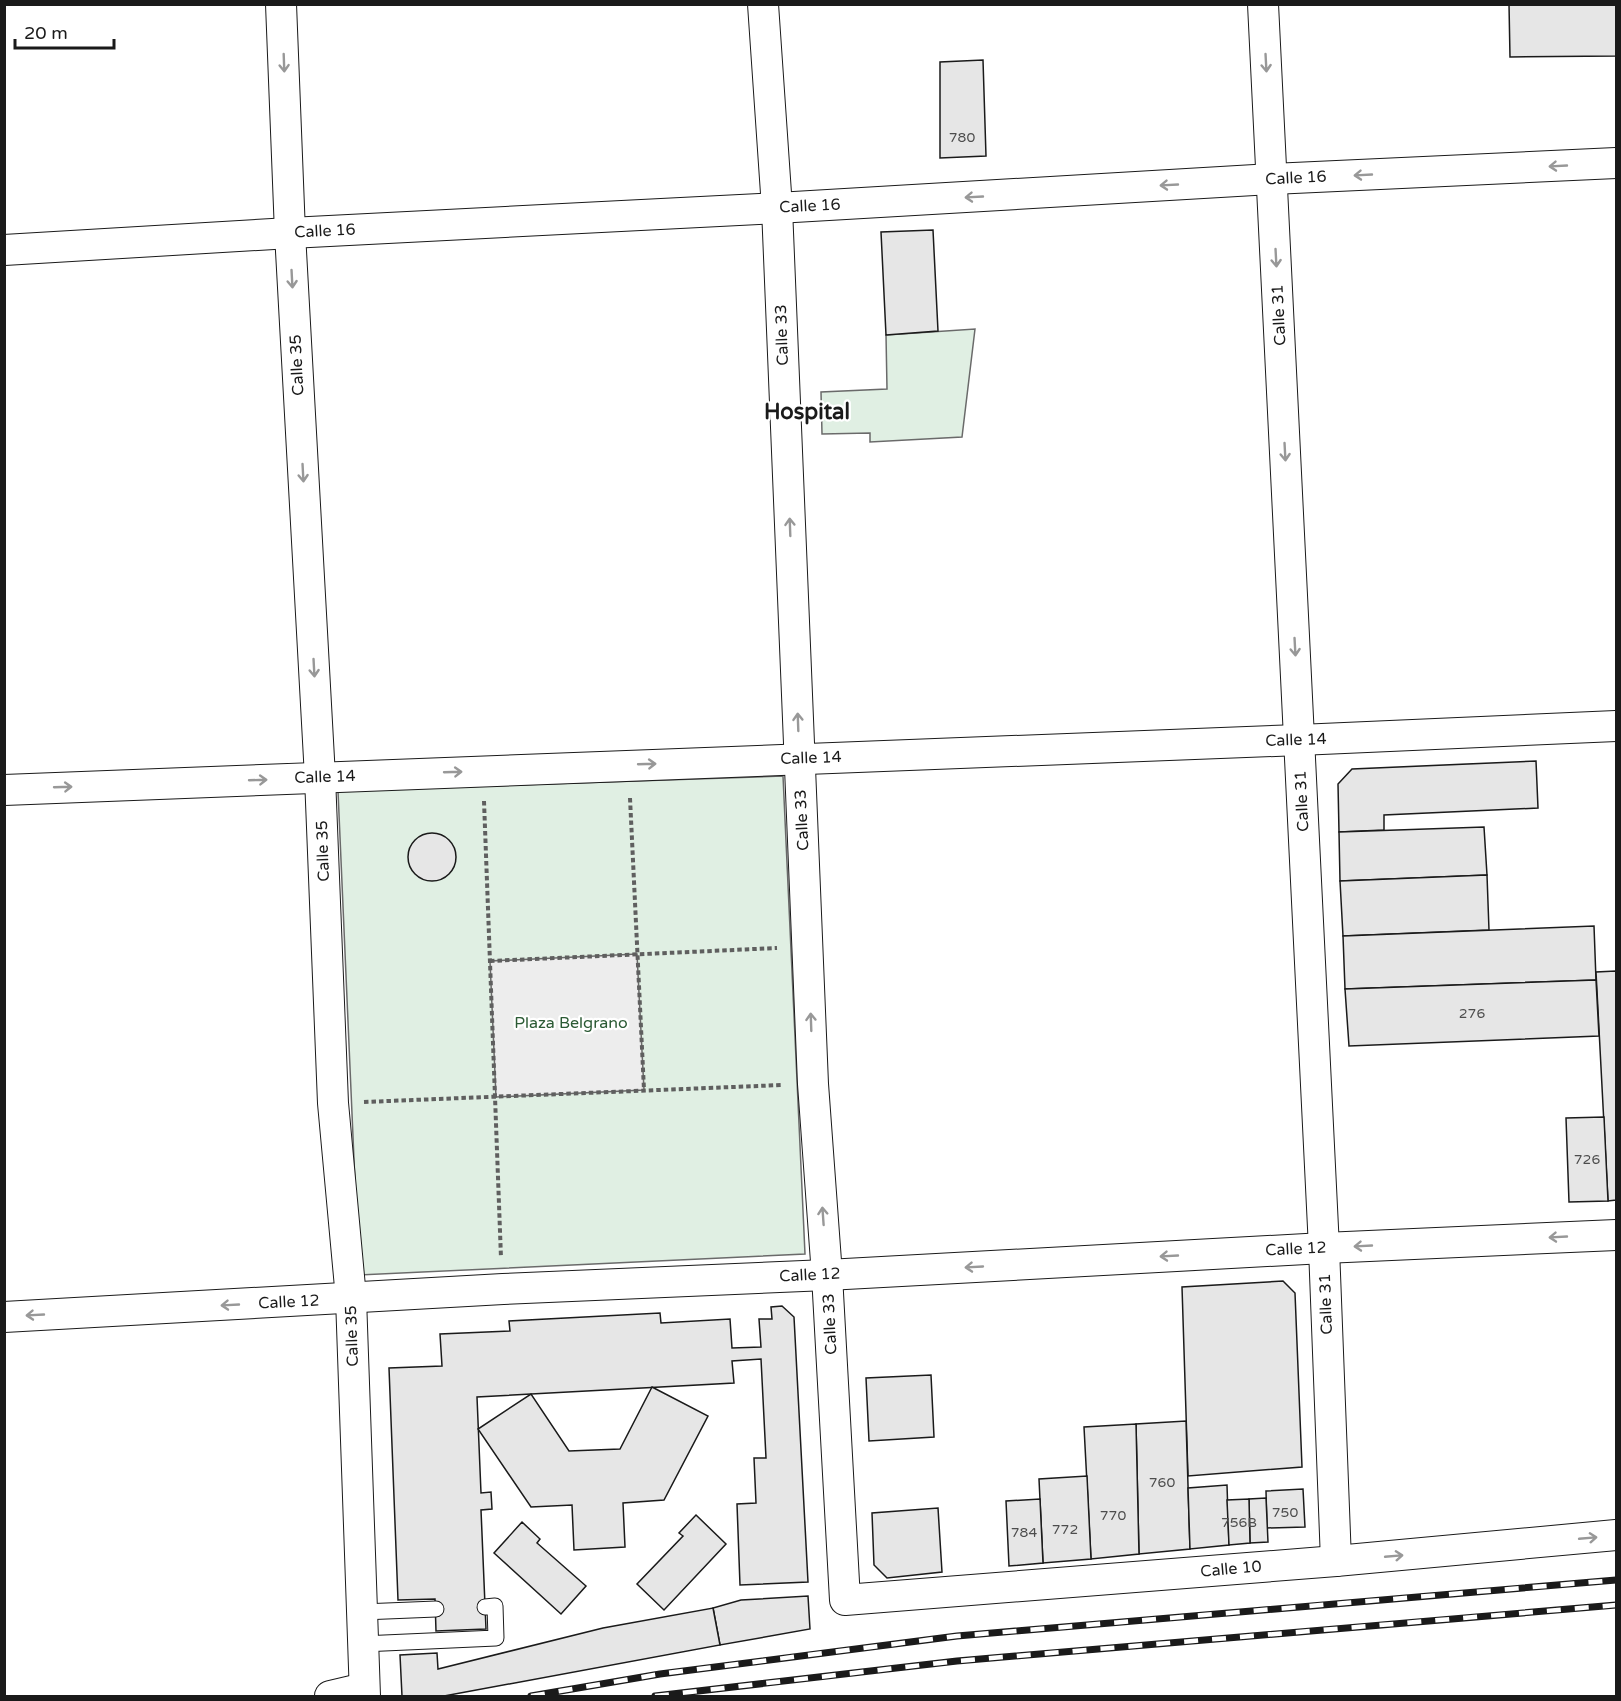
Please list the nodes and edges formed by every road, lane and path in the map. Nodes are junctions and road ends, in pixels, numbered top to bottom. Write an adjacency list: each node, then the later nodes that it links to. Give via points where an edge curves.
1 (281, 4): 7 (street, Calle 35, one-way to 7)
2 (763, 4): 6 (street, Calle 33)
3 (1263, 4): 5 (street, Calle 31, one-way to 5)
4 (1617, 163): 5 (street, Calle 16, one-way to 5)
5 (1272, 179): 6 (street, Calle 16, one-way to 6); 10 (street, Calle 31, one-way to 10)
6 (777, 208): 7 (street, Calle 16); 11 (street, Calle 33, one-way to 6)
7 (290, 233): 8 (street, Calle 16); 14 (street, Calle 35, one-way to 14)
8 (4, 250)
9 (1617, 726): 10 (street, Calle 14)
10 (1299, 740): 11 (street, Calle 14); 24 (street, Calle 31)
11 (800, 758): 12 (street, Calle 14, one-way to 11); 16 (street, Calle 33)
12 (629, 765): 13 (street, Calle 14); 17 (path)
13 (483, 770): 14 (street, Calle 14, one-way to 13); 18 (path)
14 (320, 777): 15 (street, Calle 14, one-way to 14); 22 (street, Calle 35)
15 (4, 790)
16 (808, 946): 17 (path); 19 (street, Calle 33, one-way to 16)
17 (637, 954): 18 (path); 20 (path)
18 (490, 961): 21 (path)
19 (813, 1084): 20 (path); 25 (street, Calle 33, one-way to 19)
20 (644, 1090): 21 (path)
21 (496, 1097): 22 (path); 26 (path)
22 (333, 1103): 27 (street, Calle 35)
23 (1617, 1235): 24 (street, Calle 12, one-way to 24)
24 (1324, 1248): 25 (street, Calle 12, one-way to 25); 30 (street, Calle 31)
25 (827, 1275): 26 (street, Calle 12); 31 (street, Calle 33)
26 (503, 1289): 27 (street, Calle 12)
27 (351, 1298): 28 (street, Calle 12, one-way to 28); 34 (street, Calle 35)
28 (4, 1317)
29 (1617, 1535): 30 (street, Calle 10, one-way to 29)
30 (1336, 1561): 31 (street, Calle 10)
31 (845, 1600)
32 (485, 1607): 35 (lane, via 495,1606 496,1638)
33 (436, 1609): 34 (lane)
34 (362, 1612): 35 (street, Calle 35)
35 (362, 1644): 36 (street, Calle 35)
36 (364, 1692): 37 (street)
37 (330, 1696)

